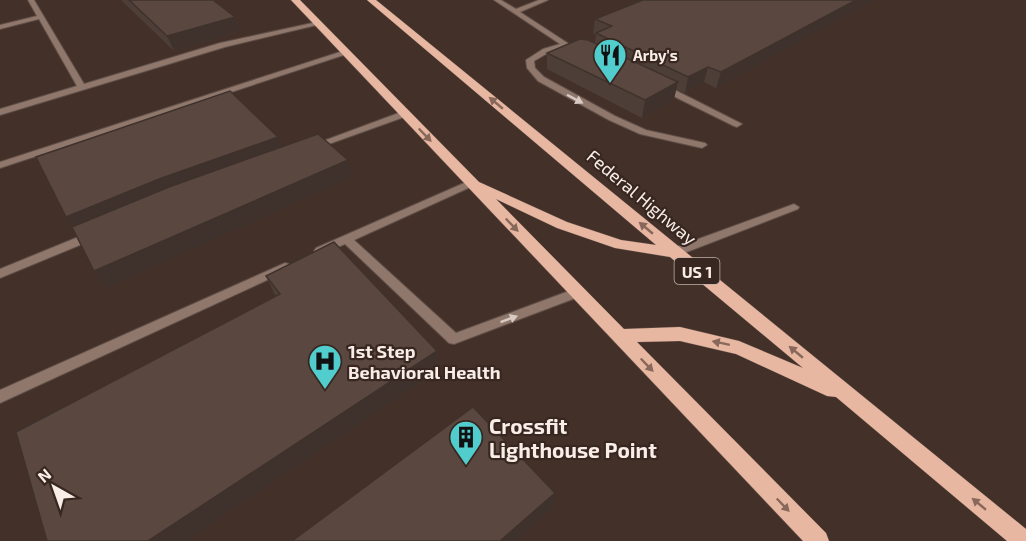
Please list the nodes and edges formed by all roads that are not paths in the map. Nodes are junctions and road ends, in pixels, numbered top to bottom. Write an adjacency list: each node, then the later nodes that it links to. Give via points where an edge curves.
1 (31, 0): 7 (lane)
2 (295, 0): 8 (main road)
3 (371, 0): 25 (main road, Federal Highway / US 1, one-way to 3)
4 (496, 0): 6 (lane)
5 (545, 0): 6 (lane)
6 (515, 12): 10 (lane)
7 (40, 18): 9 (lane); 14 (lane)
8 (317, 24): 12 (main road); 14 (lane, via 223,45)
9 (0, 27)
10 (567, 46): 11 (lane); 18 (lane, one-way to 18, via 538,52 530,60 531,68 541,79 643,132)
11 (581, 49)
12 (346, 53): 16 (main road); 20 (lane)
13 (653, 83): 17 (lane)
14 (82, 87): 15 (lane)
15 (0, 112)
16 (404, 114): 19 (lane); 21 (main road, one-way to 21)
17 (737, 124)
18 (702, 145)
19 (303, 150)
20 (0, 165)
21 (471, 183): 24 (lane); 25 (main road, via 562,225 620,245); 27 (main road, one-way to 27)
22 (794, 207): 25 (lane)
23 (108, 228): 26 (lane)
24 (346, 239): 27 (lane, one-way to 27, via 454,339); 29 (lane)
25 (675, 252): 30 (main road, Federal Highway / US 1, one-way to 25)
26 (0, 274)
27 (577, 293): 28 (main road)
28 (619, 336): 30 (main road, one-way to 28, via 739,348 680,334); 31 (main road, one-way to 31)
29 (0, 397)
30 (852, 399): 32 (main road, Federal Highway / US 1, one-way to 30)
31 (818, 541)
32 (1024, 541)

